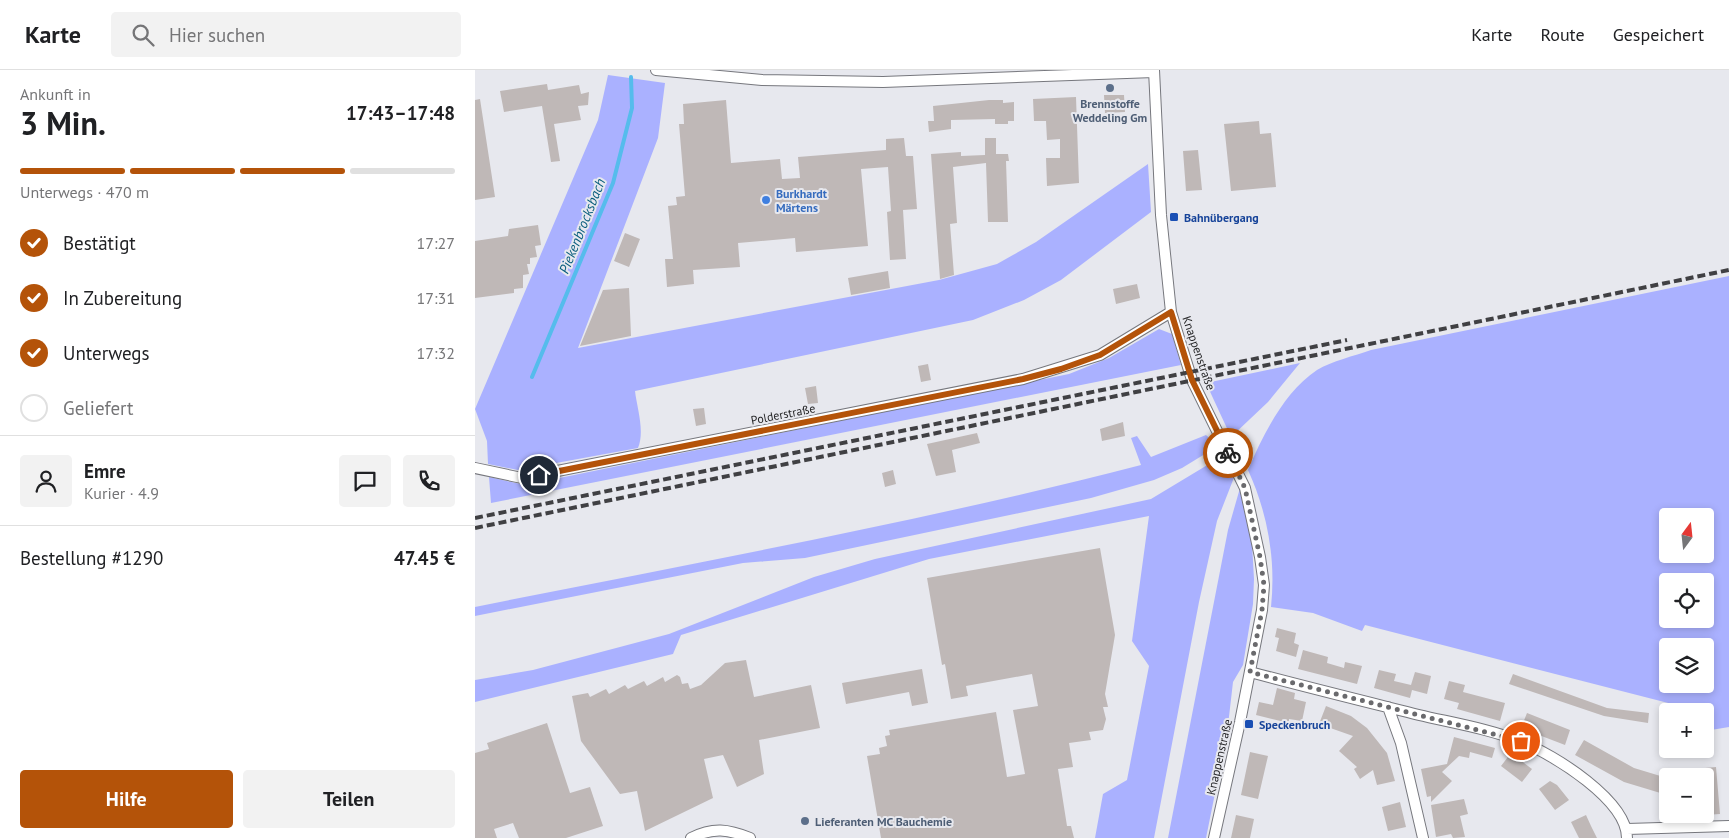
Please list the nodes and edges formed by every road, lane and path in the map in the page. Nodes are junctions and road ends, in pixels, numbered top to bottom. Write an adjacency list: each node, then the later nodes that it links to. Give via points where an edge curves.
1 (656, 70): 2 (street, via 762,80 883,82)
2 (1154, 71): 3 (street, Knappenstraße, via 1162,233)
3 (1171, 312): 4 (street, Polderstraße, via 1100,355 1023,379 522,478); 5 (street, Knappenstraße, via 1192,380 1245,488 1264,585)
4 (479, 468)
5 (1250, 672): 6 (street); 11 (street, Knappenstraße)
6 (1388, 707): 8 (street, via 1493,732 1545,752 1592,785 1607,800); 12 (street, via 1401,743)
7 (1729, 826): 8 (street)
8 (1627, 833)
9 (691, 838): 10 (street, via 714,829 731,830)
10 (750, 838)
11 (1213, 838)
12 (1423, 838)

